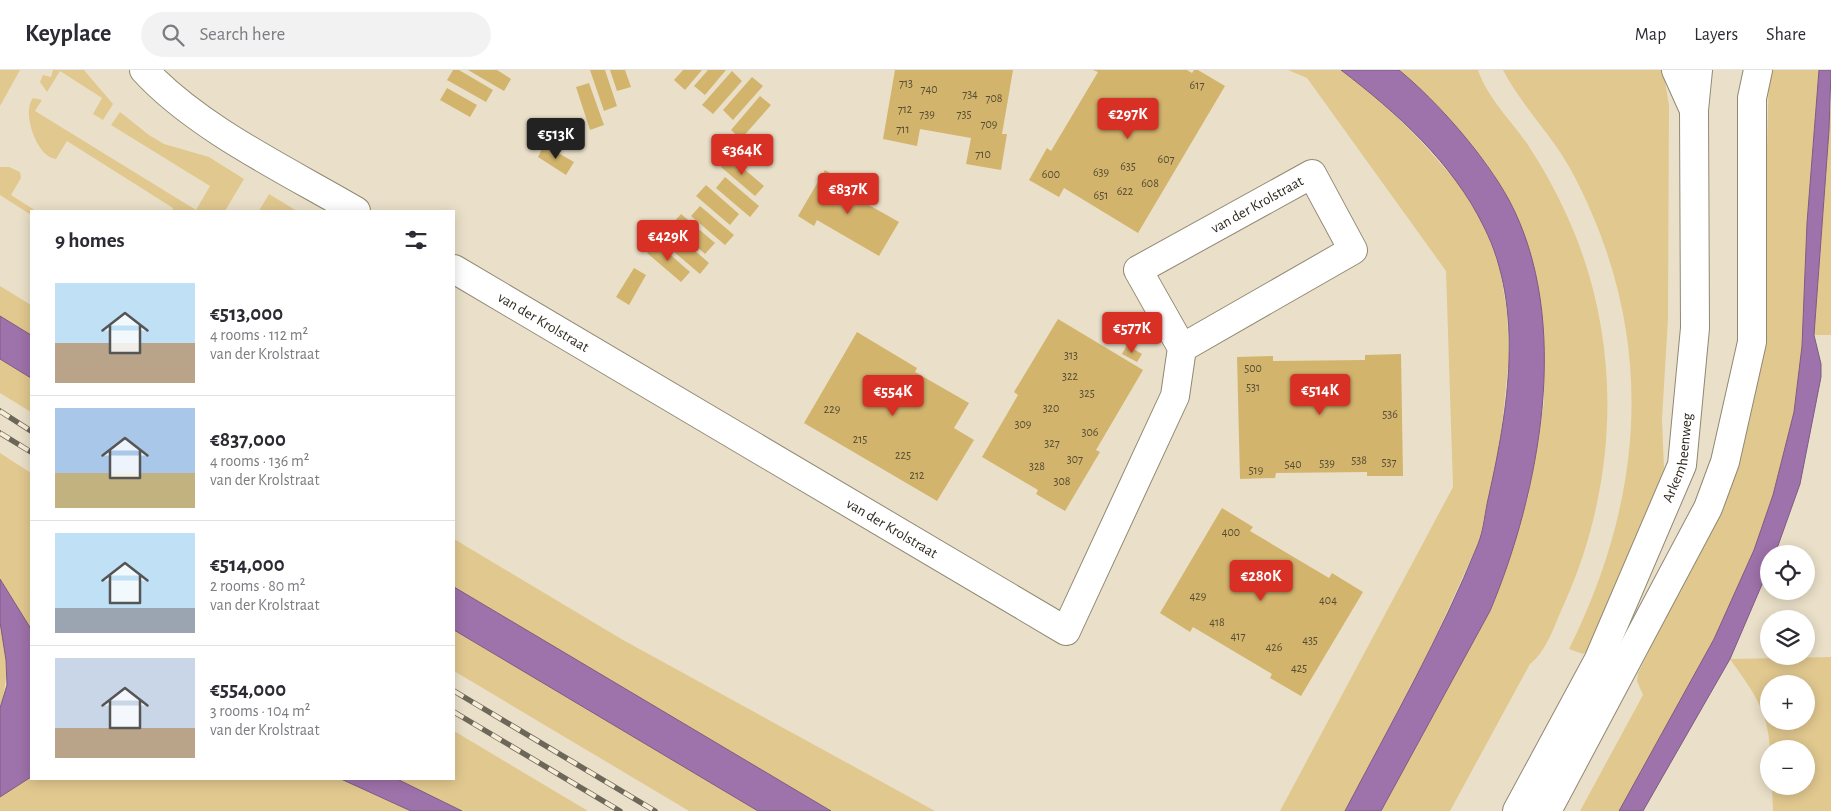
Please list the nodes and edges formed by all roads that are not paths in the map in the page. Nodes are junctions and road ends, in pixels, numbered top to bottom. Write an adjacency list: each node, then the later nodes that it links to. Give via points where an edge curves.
1 (144, 70): 8 (street, via 171,95 220,130)
2 (1676, 70): 7 (street)
3 (1698, 70): 7 (street, Arkemheenweg)
4 (1742, 70): 6 (street)
5 (1758, 70): 6 (street)
6 (1752, 98): 12 (street, via 1752,342 1725,462 1708,508)
7 (1694, 110): 11 (street, Arkemheenweg, via 1695,328 1682,465 1598,661)
8 (354, 210)
9 (455, 270): 10 (street, van der Krolstraat, via 1066,631 1175,396)
10 (1182, 348): 10 (street, van der Krolstraat, via 1138,270 1312,174 1352,250)
11 (1517, 811)
12 (1547, 811)

